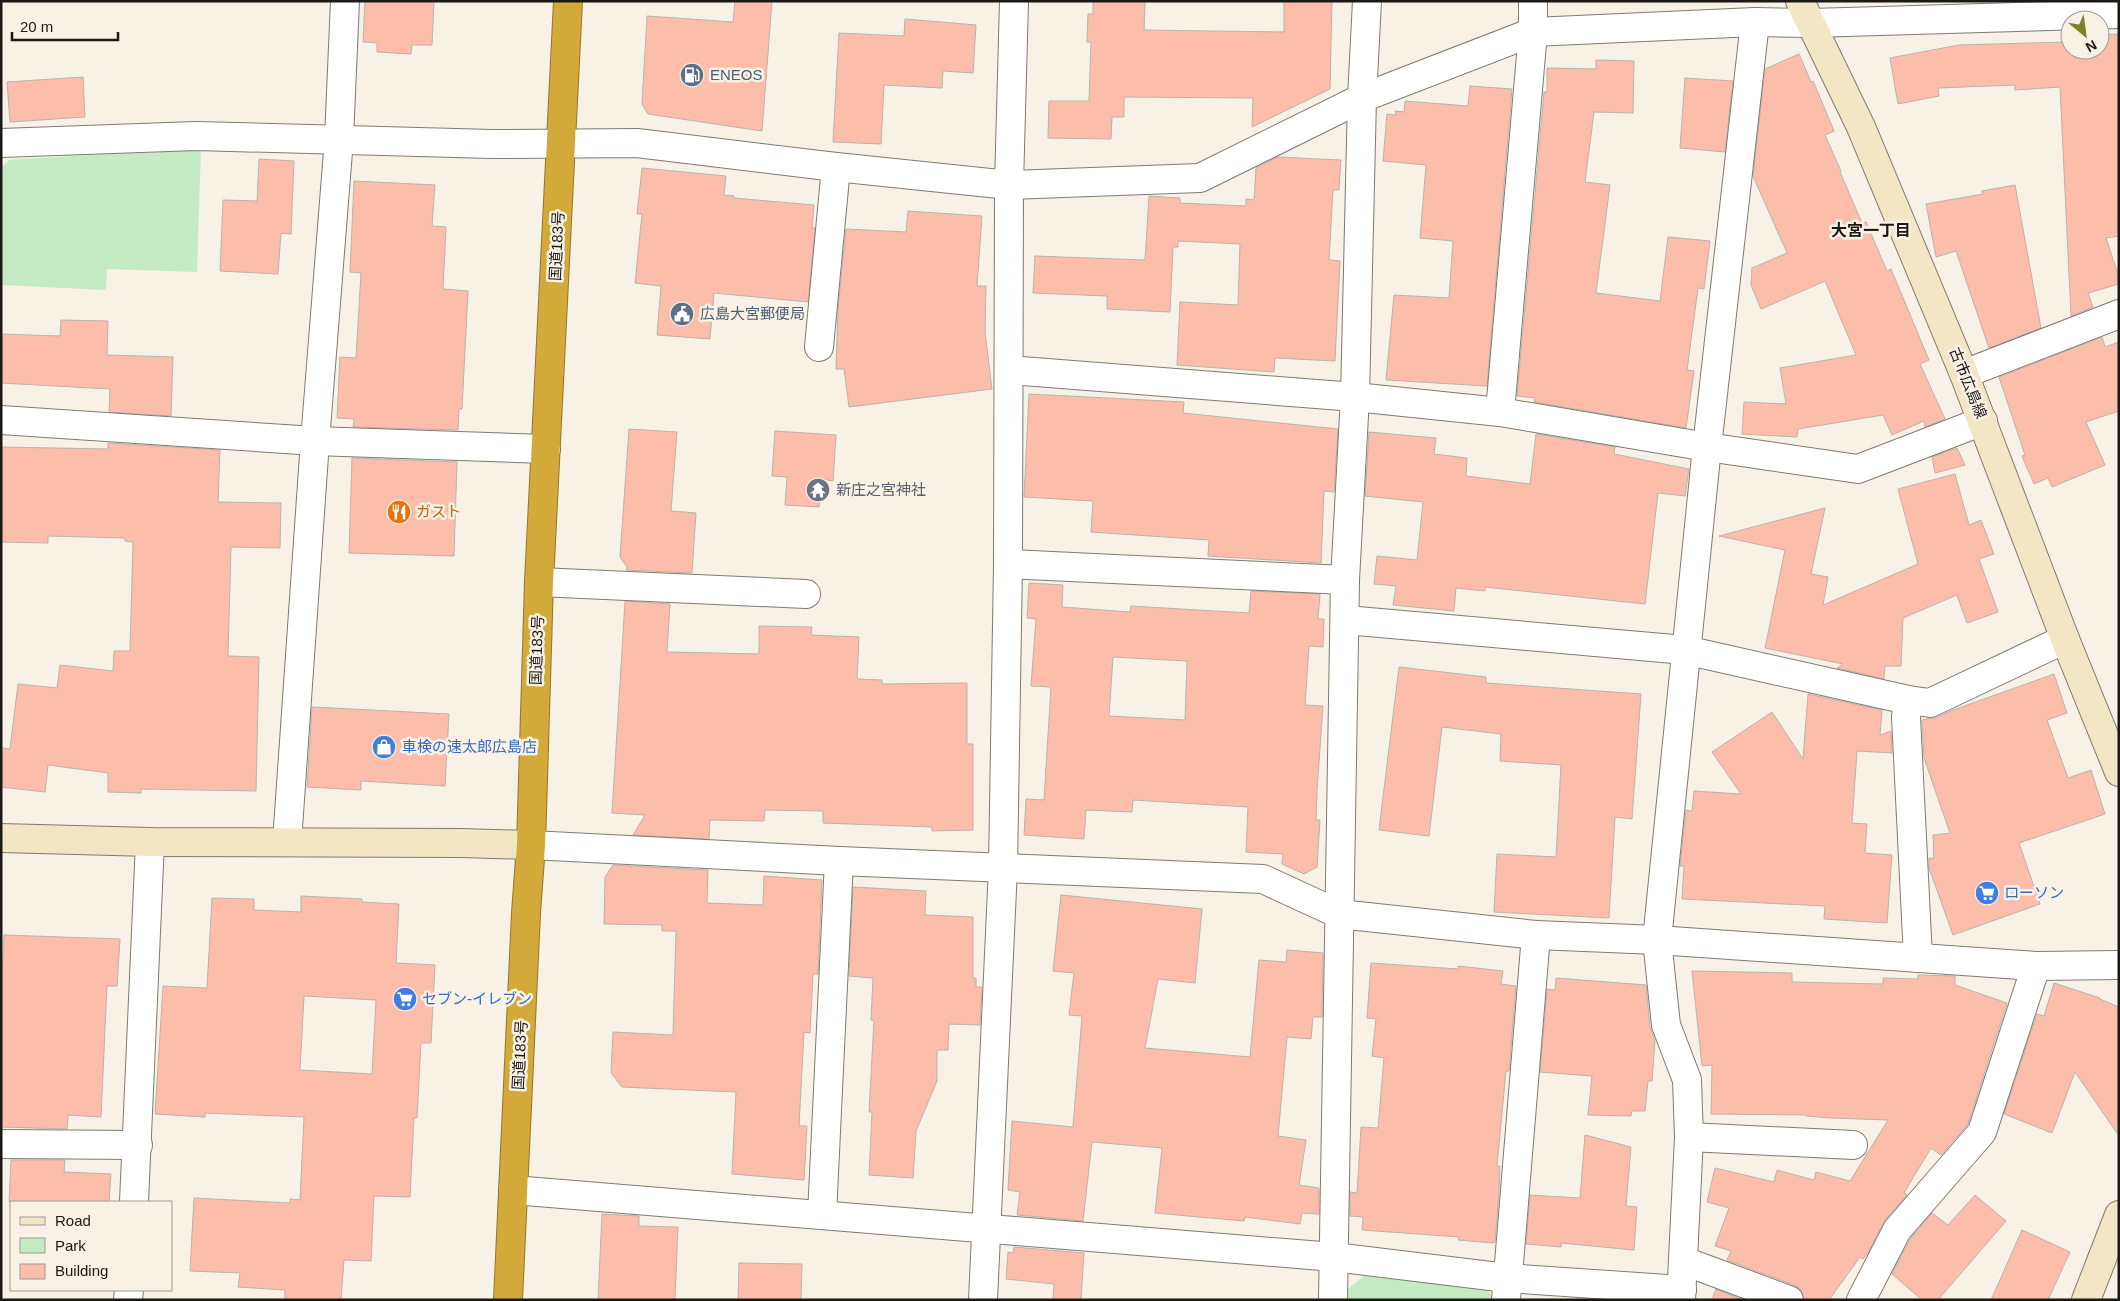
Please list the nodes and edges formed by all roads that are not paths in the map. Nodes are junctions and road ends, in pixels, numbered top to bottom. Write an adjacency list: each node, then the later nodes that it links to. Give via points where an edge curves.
1 (345, 1): 12 (street)
2 (568, 1): 13 (highway, 国道183号)
3 (1014, 1): 16 (street)
4 (1367, 1): 11 (street)
5 (1533, 1): 10 (street)
6 (2041, 9): 7 (street); 8 (street)
7 (1805, 12): 9 (street); 20 (main road, 古市広島線, via 1861,127)
8 (2119, 14)
9 (1755, 22): 10 (street); 26 (street)
10 (1533, 32): 11 (street); 22 (street)
11 (1362, 98): 16 (street, via 1200,178); 21 (street)
12 (338, 139): 13 (street, via 492,144); 14 (street, via 196,136); 25 (street)
13 (562, 142): 15 (street, via 637,143); 27 (highway, 国道183号)
14 (1, 143)
15 (836, 167): 16 (street); 18 (street)
16 (1009, 184): 19 (street)
17 (2119, 314): 20 (street)
18 (819, 348)
19 (1009, 370): 21 (street); 28 (street)
20 (1964, 374): 24 (main road, 古市広島線)
21 (1355, 396): 22 (street); 29 (street)
22 (1500, 412): 26 (street)
23 (1, 420): 25 (street)
24 (1983, 421): 26 (street, via 1858,469); 33 (main road, 古市広島線)
25 (315, 441): 27 (street); 39 (street)
26 (1707, 447): 34 (street)
27 (546, 449): 30 (highway, 国道183号)
28 (1008, 564): 29 (street); 42 (street)
29 (1345, 580): 32 (street)
30 (539, 582): 31 (street); 40 (highway, 国道183号)
31 (806, 594)
32 (1346, 620): 34 (street); 43 (street)
33 (2065, 639): 35 (street, via 1930,703); 36 (main road, 古市広島線)
34 (1685, 650): 35 (street); 45 (street)
35 (1908, 700): 46 (street, via 1906,717)
36 (2119, 772)
37 (1, 838): 38 (main road)
38 (150, 842): 39 (main road); 52 (street)
39 (287, 842): 40 (main road)
40 (532, 845): 41 (street); 53 (highway, 国道183号)
41 (839, 861): 42 (street); 55 (street)
42 (1003, 868): 43 (street, via 1263,878); 57 (street)
43 (1339, 914): 44 (street); 58 (street)
44 (1536, 935): 45 (street); 60 (street)
45 (1657, 940): 46 (street); 49 (street, via 1666,1024 1686,1080)
46 (1918, 958): 48 (street)
47 (2119, 965): 48 (street)
48 (2036, 966): 66 (street, via 1982,1132 1897,1230)
49 (1690, 1137): 51 (street); 59 (street)
50 (1, 1144): 52 (street)
51 (1853, 1144)
52 (138, 1145): 54 (street)
53 (513, 1190): 55 (street); 62 (highway, 国道183号)
54 (134, 1201)
55 (822, 1215): 57 (street)
56 (2119, 1216): 67 (main road)
57 (986, 1228): 58 (street); 63 (street)
58 (1334, 1257): 60 (street); 64 (street)
59 (1684, 1261): 61 (street); 65 (street)
60 (1506, 1289): 61 (street)
61 (1681, 1295)
62 (508, 1300)
63 (983, 1300)
64 (1333, 1300)
65 (1790, 1300)
66 (1861, 1300)
67 (2086, 1300)

